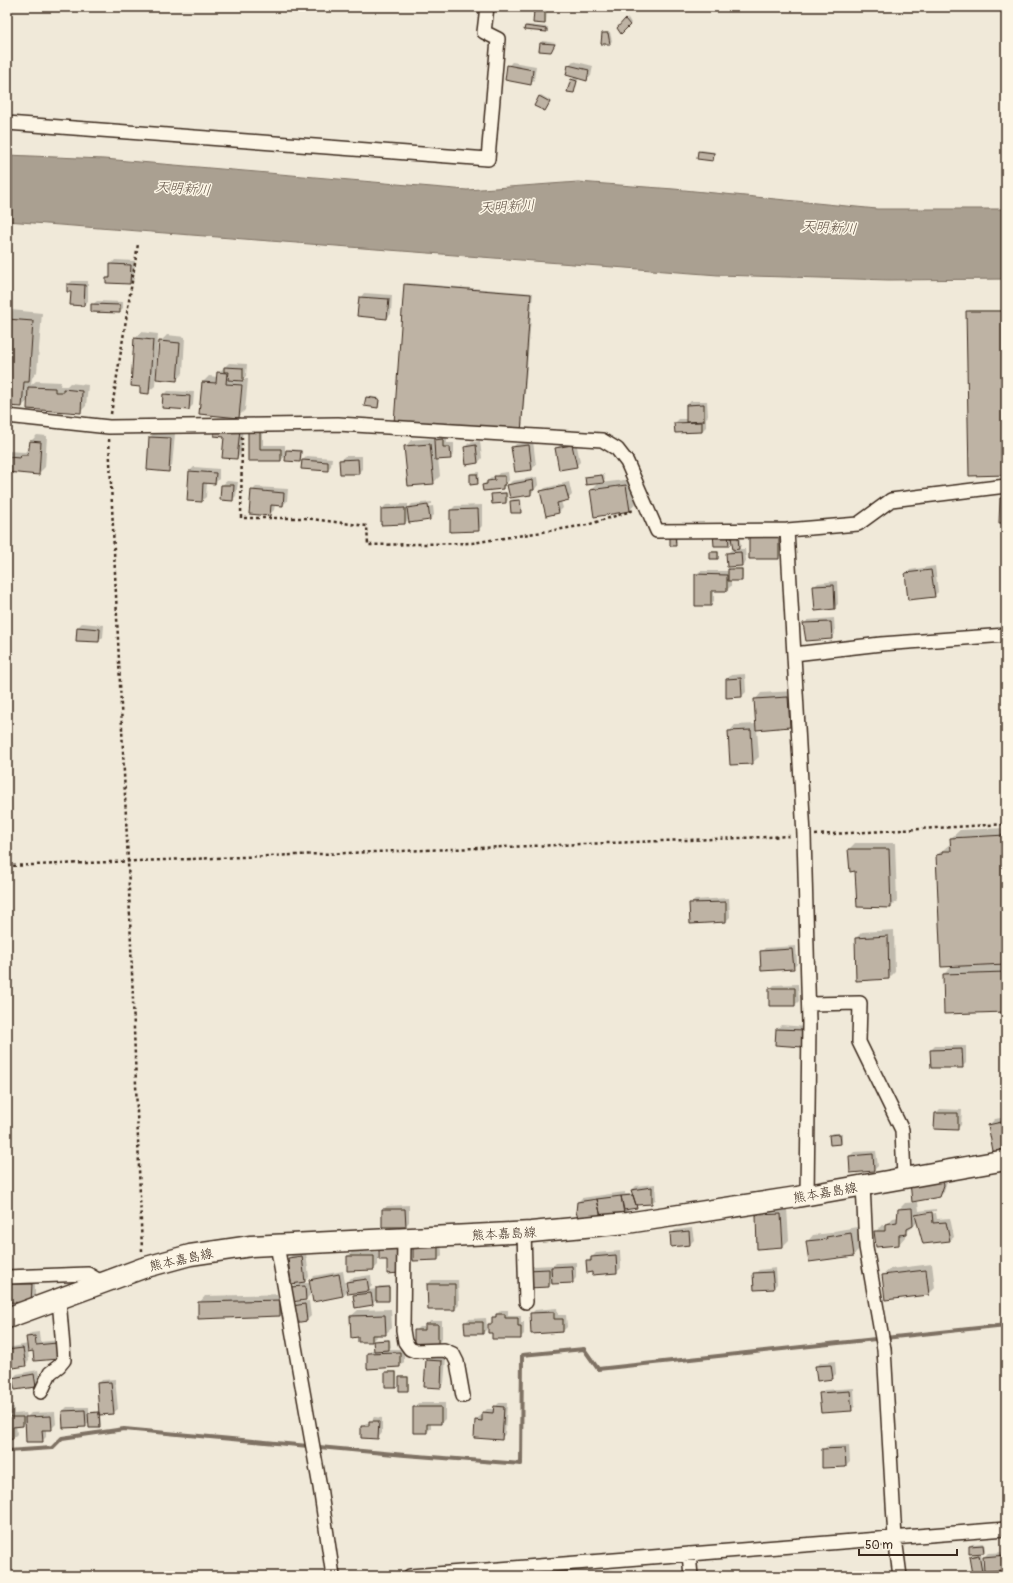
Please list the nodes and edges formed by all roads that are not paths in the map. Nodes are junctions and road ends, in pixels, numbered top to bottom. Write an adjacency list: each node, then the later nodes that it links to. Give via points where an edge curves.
1 (487, 7): 2 (street, via 484,32 498,39 488,159)
2 (7, 124)
3 (7, 416): 5 (street, via 109,427 338,424 602,440 618,449 627,462 657,531)
4 (1006, 486): 5 (street, via 892,500 858,524)
5 (787, 530): 7 (street)
6 (1006, 635): 7 (street, via 881,644)
7 (794, 654): 8 (street, via 804,835)
8 (809, 1004): 10 (street, via 860,1003 859,1042 902,1130); 12 (street)
9 (1006, 1160): 10 (main road, 熊本嘉島線)
10 (904, 1178): 11 (main road, 熊本嘉島線)
11 (863, 1185): 12 (main road, 熊本嘉島線); 24 (street, via 866,1247 884,1349)
12 (807, 1196): 13 (main road, 熊本嘉島線, via 627,1223)
13 (524, 1232): 14 (main road, 熊本嘉島線); 19 (street)
14 (404, 1238): 15 (main road, 熊本嘉島線); 22 (street, via 405,1342 415,1351 444,1350 453,1354 457,1362)
15 (277, 1245): 17 (main road, 熊本嘉島線, via 190,1255 143,1268); 26 (street, via 320,1487)
16 (7, 1277): 17 (street, via 88,1274)
17 (103, 1283): 18 (main road, 熊本嘉島線)
18 (59, 1299): 20 (main road, 熊本嘉島線); 21 (street, via 64,1360 50,1373)
19 (526, 1302)
20 (7, 1318)
21 (41, 1392)
22 (462, 1396)
23 (1006, 1529): 24 (street)
24 (895, 1538): 25 (street); 29 (street)
25 (689, 1554): 27 (street); 28 (street)
26 (333, 1576)
27 (410, 1576)
28 (691, 1576)
29 (900, 1576)

